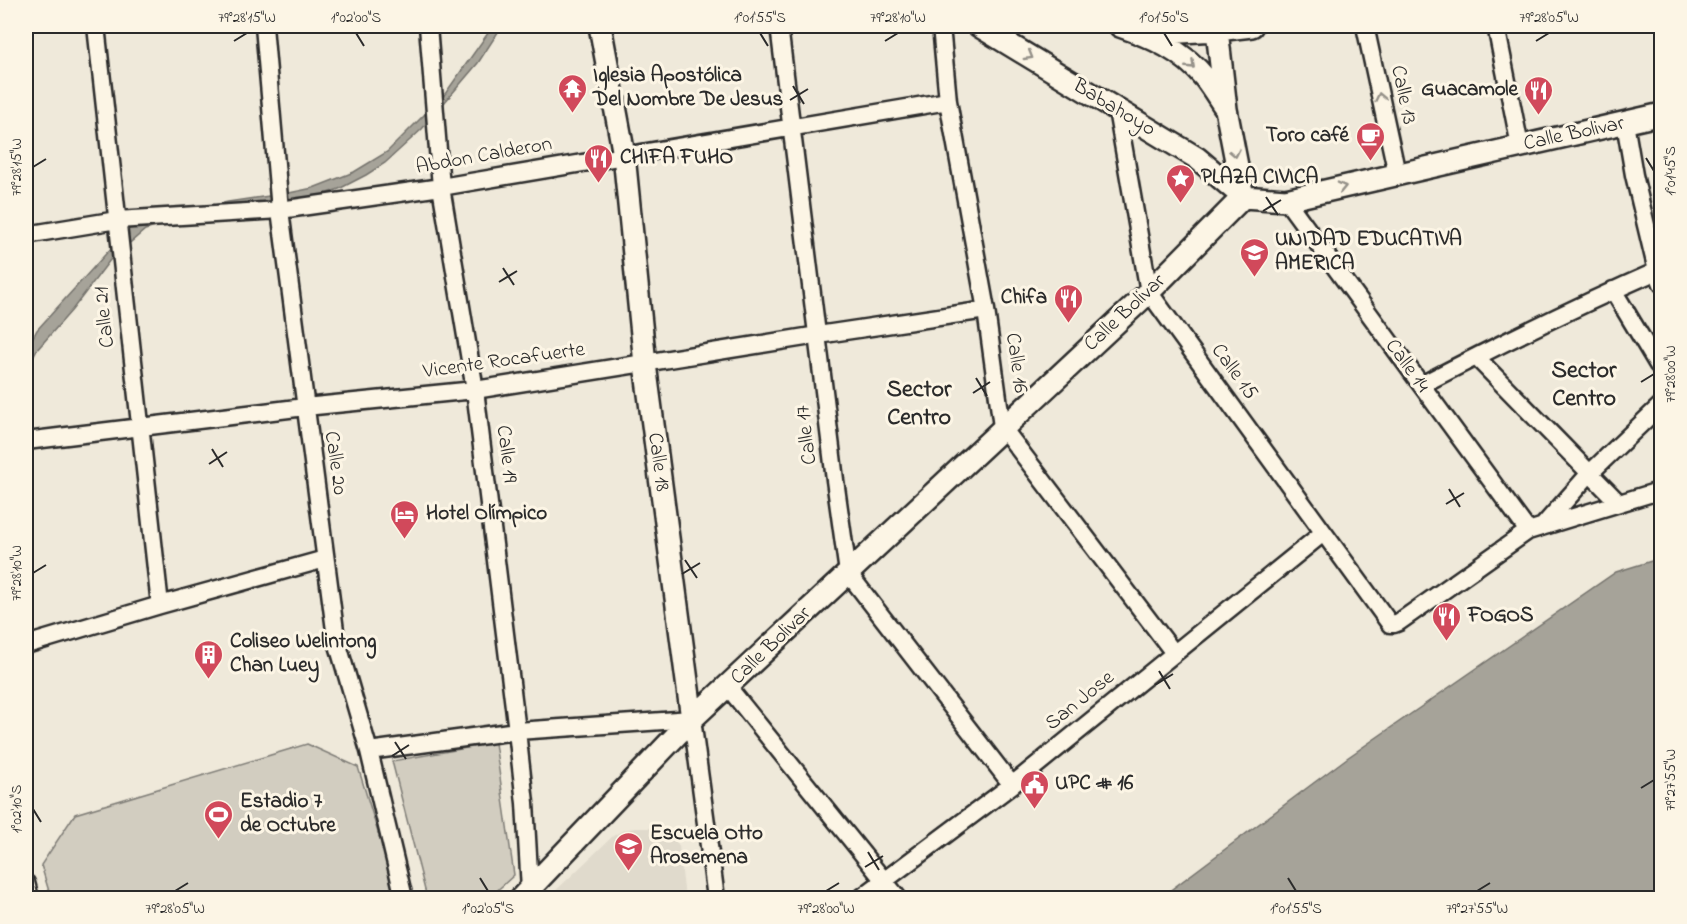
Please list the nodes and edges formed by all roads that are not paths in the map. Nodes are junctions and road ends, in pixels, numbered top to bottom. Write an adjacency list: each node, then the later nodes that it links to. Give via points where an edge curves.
1 (96, 26): 27 (street, Calle 21)
2 (264, 26): 26 (street, Calle 20)
3 (428, 26): 23 (street, Calle 19)
4 (600, 26): 21 (main road, Calle 18)
5 (779, 26): 19 (street, Calle 17)
6 (941, 26): 14 (street, Calle 16)
7 (979, 26): 16 (main road, Babahoyo, one-way to 16)
8 (1120, 26): 13 (main road)
9 (1252, 26): 12 (main road)
10 (1365, 26): 22 (street, Calle 13, one-way to 10)
11 (1496, 26): 20 (street)
12 (1216, 28): 13 (main road); 15 (main road)
13 (1144, 34): 15 (main road, one-way to 15, via 1190,62)
14 (948, 101): 19 (street, Abdon Calderon); 32 (street, Calle 16)
15 (1226, 109): 24 (main road, one-way to 24)
16 (1117, 110): 24 (main road, Babahoyo, via 1197,158); 31 (street, Calle 15)
17 (1662, 114): 18 (main road, Calle Bolivar)
18 (1625, 123): 20 (main road, Calle Bolivar); 29 (street)
19 (792, 127): 21 (street, Abdon Calderon); 33 (street, Calle 17)
20 (1520, 146): 22 (main road, Calle Bolivar)
21 (624, 155): 23 (street, Abdon Calderon); 36 (main road, Calle 18)
22 (1397, 174): 25 (main road, Calle Bolivar, one-way to 22)
23 (441, 187): 26 (street, Abdon Calderon); 38 (street, Calle 19)
24 (1243, 197): 25 (main road, Calle Bolivar); 31 (main road, Calle Bolivar)
25 (1286, 200): 37 (street, Calle 14)
26 (280, 210): 27 (street, Abdon Calderon); 40 (street, Calle 20)
27 (117, 220): 28 (street, Abdon Calderon); 41 (street, Calle 21)
28 (26, 235)
29 (1659, 277): 30 (street)
30 (1613, 290): 34 (street); 35 (street, via 1658,365)
31 (1149, 291): 42 (main road, Calle Bolivar); 48 (street, Calle 15)
32 (986, 310): 33 (street, Vicente Rocafuerte); 42 (street, Calle 16)
33 (818, 335): 36 (street, Vicente Rocafuerte); 50 (street, Calle 17)
34 (1476, 357): 37 (street); 44 (street)
35 (1662, 362)
36 (645, 364): 38 (street, Vicente Rocafuerte); 55 (main road, Calle 18)
37 (1421, 386): 47 (street, Calle 14)
38 (475, 390): 40 (street, Vicente Rocafuerte); 56 (street, Calle 19)
39 (1662, 404): 44 (street)
40 (305, 407): 41 (street, Vicente Rocafuerte); 49 (street, Calle 20)
41 (140, 427): 43 (street, Vicente Rocafuerte); 51 (street, Calle 21)
42 (1002, 428): 50 (main road, Calle Bolivar); 53 (street, Calle 16)
43 (26, 441)
44 (1590, 473): 46 (street); 47 (street)
45 (1662, 490): 46 (street)
46 (1619, 503): 47 (street)
47 (1535, 529): 48 (street, Calle 15, via 1394,624 1390,624)
48 (1323, 533): 53 (street, San Jose)
49 (325, 559): 51 (street); 57 (street, Calle 20, via 336,638)
50 (848, 573): 54 (main road, Calle Bolivar); 58 (street, Calle 17)
51 (160, 604): 52 (street)
52 (26, 645)
53 (1174, 653): 58 (street, San Jose)
54 (728, 687): 55 (main road, Calle Bolivar); 59 (street)
55 (692, 720): 56 (street); 61 (main road, Calle Bolivar); 64 (street, Calle 18)
56 (517, 731): 57 (street); 61 (street, Calle 19, via 525,803)
57 (369, 751): 63 (street, Calle 20)
58 (1012, 784): 59 (street, San Jose)
59 (885, 881): 65 (street, San Jose); 66 (street)
60 (26, 883): 62 (street)
61 (526, 894)
62 (30, 898)
63 (404, 898)
64 (716, 898)
65 (861, 898)
66 (898, 898)

